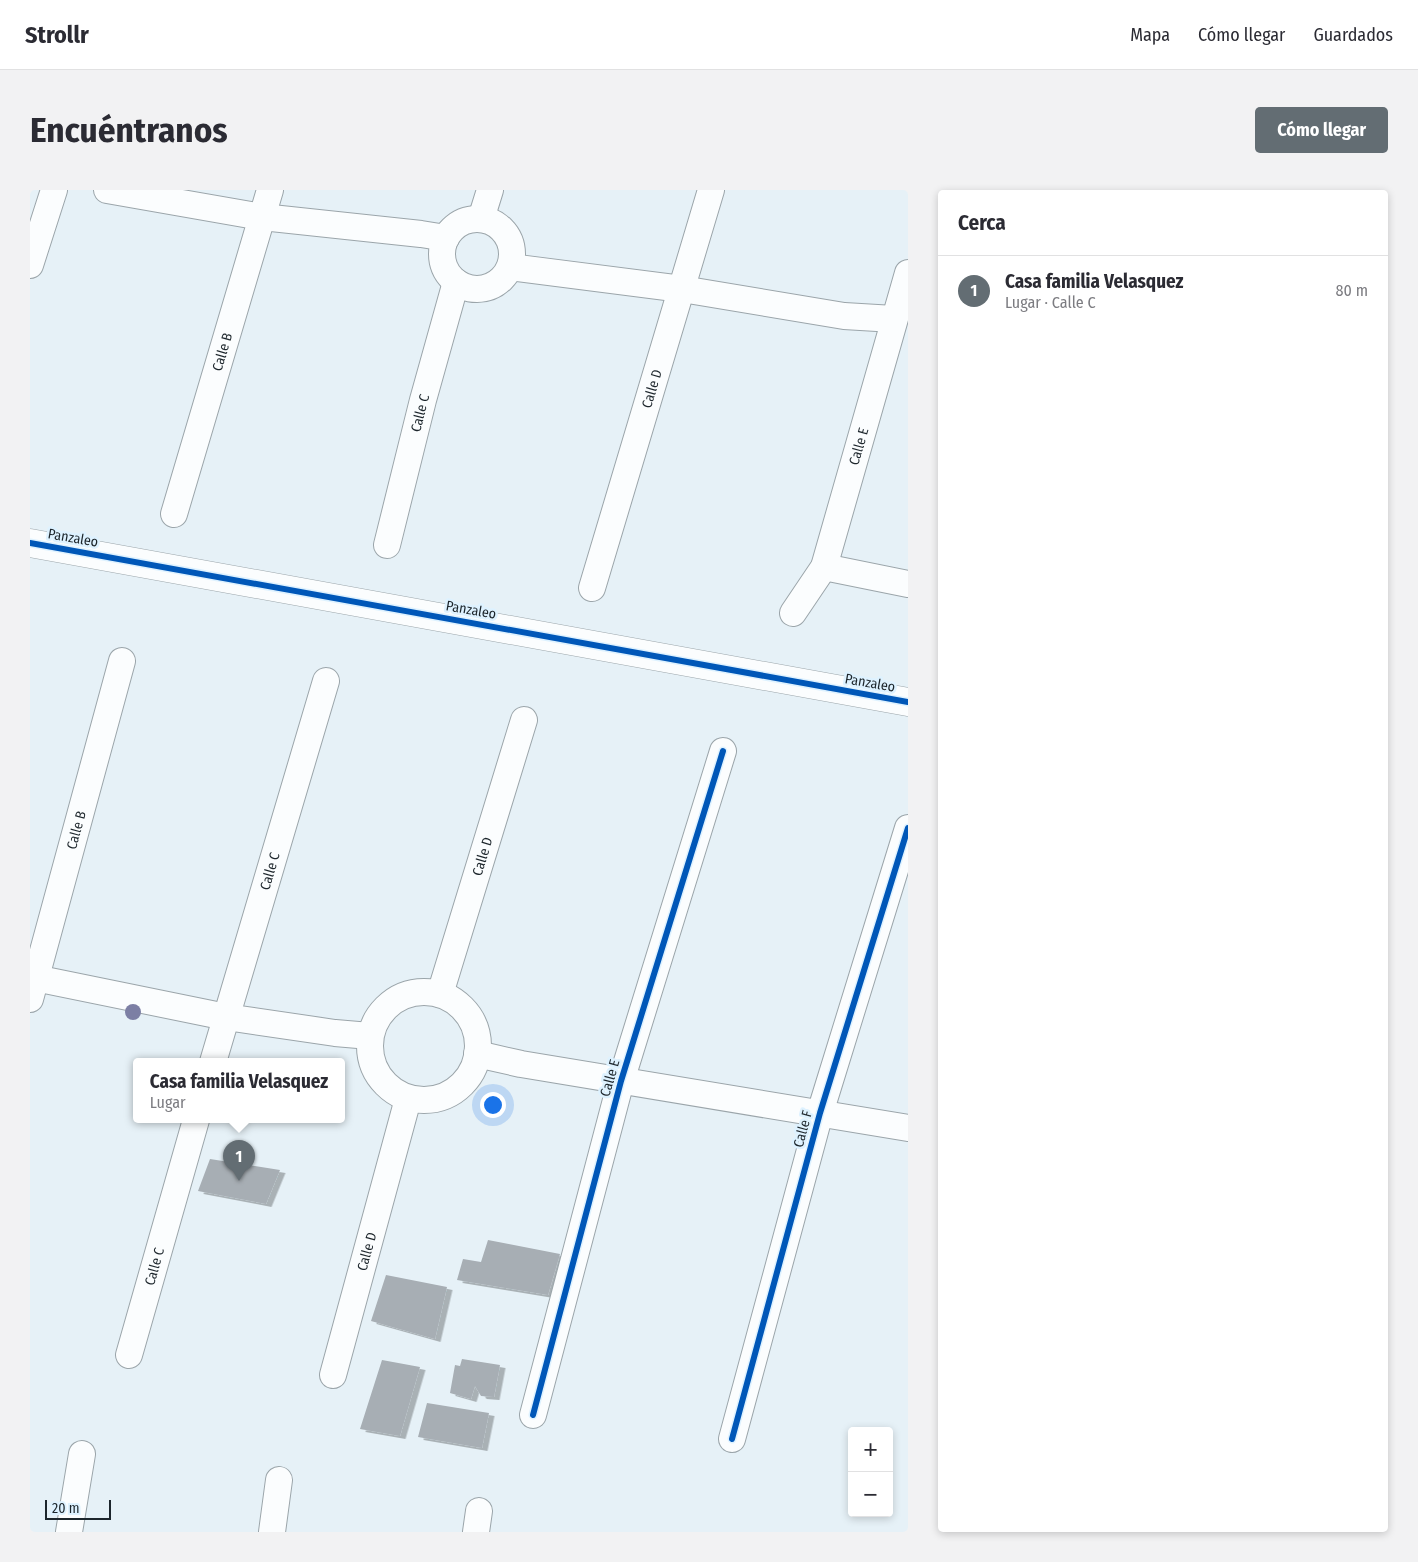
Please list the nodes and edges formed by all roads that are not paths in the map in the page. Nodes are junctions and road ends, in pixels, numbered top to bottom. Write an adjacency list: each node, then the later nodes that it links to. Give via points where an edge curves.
1 (54, 190): 9 (street)
2 (107, 190): 6 (street)
3 (270, 190): 6 (street, Calle B)
4 (490, 190): 7 (street)
5 (711, 190): 13 (street, Calle D)
6 (262, 217): 8 (street); 15 (street, Calle B)
7 (481, 219): 8 (street, via 461,223); 10 (street, via 492,222 507,236 512,246)
8 (446, 238): 12 (street, via 442,257 444,267)
9 (30, 265)
10 (510, 267): 12 (street, via 504,276 487,288 476,289); 13 (street)
11 (908, 273): 14 (street, Calle E)
12 (456, 282): 17 (street, Calle C)
13 (682, 289): 14 (street, via 844,316); 20 (street, Calle D)
14 (894, 319): 18 (street, Calle E)
15 (174, 514)
16 (30, 543): 24 (street, Panzaleo)
17 (387, 545)
18 (824, 567): 19 (street); 21 (street, Calle E)
19 (908, 584)
20 (592, 588)
21 (793, 613)
22 (122, 661): 28 (street, Calle B)
23 (326, 681): 30 (street, Calle C)
24 (908, 702)
25 (524, 720): 29 (street, Calle D)
26 (723, 751): 34 (street, Calle E)
27 (908, 828): 36 (street, Calle F)
28 (32, 984): 30 (street)
29 (440, 994): 31 (street, via 410,994 396,1000 384,1009); 32 (street, via 453,1000 472,1020)
30 (226, 1017): 31 (street); 33 (street, Calle C)
31 (370, 1036): 35 (street, via 369,1052 381,1082)
32 (477, 1054): 34 (street); 35 (street, via 468,1078 456,1090 442,1098)
33 (213, 1058)
34 (622, 1081): 36 (street); 41 (street, Calle E)
35 (408, 1099): 40 (street, Calle D)
36 (820, 1113): 38 (street); 42 (street, Calle F)
37 (195, 1123): 39 (street, Calle C)
38 (908, 1128)
39 (129, 1355)
40 (333, 1375)
41 (533, 1415)
42 (732, 1439)
43 (82, 1454): 45 (street)
44 (279, 1480): 46 (street)
45 (70, 1532)
46 (272, 1532)

